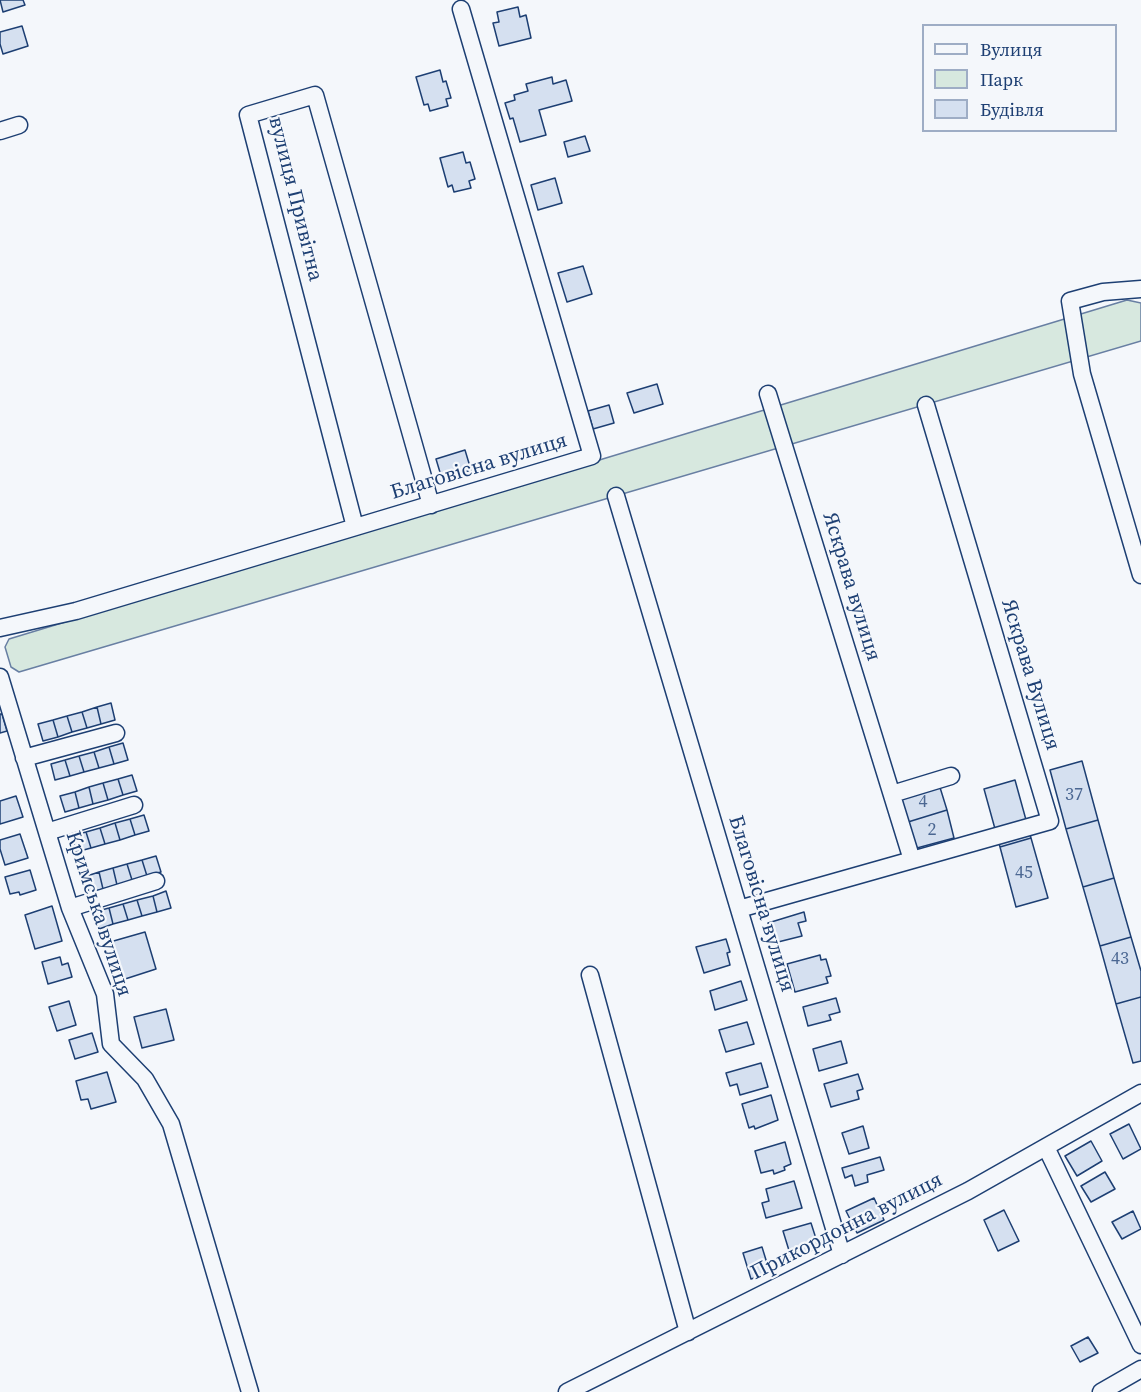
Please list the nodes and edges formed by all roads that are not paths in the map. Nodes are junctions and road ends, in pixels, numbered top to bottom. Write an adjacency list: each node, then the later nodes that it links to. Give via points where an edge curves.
1 (461, 9): 8 (street, Благовісна вулиця, via 592,456)
2 (19, 125): 3 (street)
3 (0, 131)
4 (1141, 289): 10 (street, via 1103,292 1070,301 1082,374)
5 (768, 394): 16 (street, Яскрава вулиця)
6 (926, 405): 19 (street, Яскрава Вулиця, via 1050,821)
7 (616, 496): 22 (street, Благовісна вулиця)
8 (431, 505): 9 (street, Благовісна вулиця); 9 (street, вулиця Привітна, via 315,95 248,115)
9 (355, 527): 11 (street, Благовісна вулиця, via 76,611)
10 (1141, 575)
11 (0, 628)
12 (0, 677): 14 (street, Кримська вулиця)
13 (116, 733): 14 (street)
14 (24, 758): 18 (street, Кримська вулиця)
15 (951, 776): 16 (street)
16 (891, 794): 19 (street, Яскрава вулиця)
17 (134, 805): 18 (street)
18 (47, 831): 21 (street, Кримська вулиця)
19 (912, 860): 22 (street)
20 (156, 882): 21 (street)
21 (70, 908): 30 (street, Кримська вулиця, via 105,994 111,1044 145,1079 171,1124)
22 (739, 909): 26 (street, Благовісна вулиця)
23 (590, 975): 27 (street)
24 (1141, 1093): 25 (street, Прикордонна вулиця)
25 (1046, 1147): 26 (street, Прикордонна вулиця); 28 (street)
26 (842, 1255): 27 (street, Прикордонна вулиця)
27 (688, 1332): 31 (street, Прикордонна вулиця)
28 (1141, 1345)
29 (1141, 1369): 32 (street)
30 (250, 1392)
31 (567, 1392)
32 (1101, 1392)

